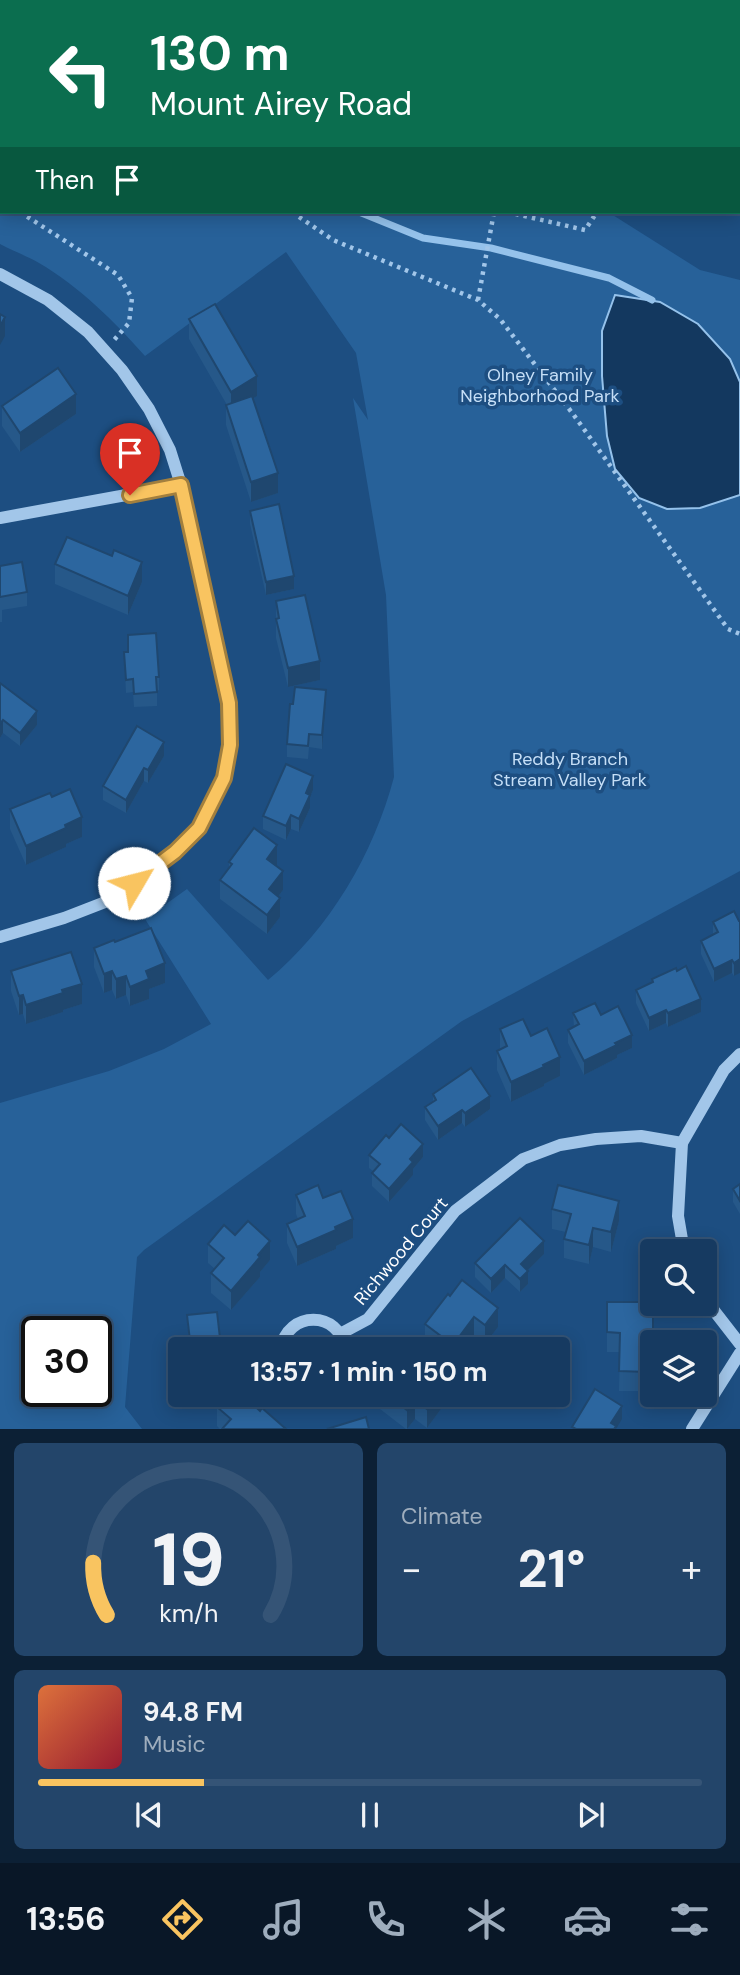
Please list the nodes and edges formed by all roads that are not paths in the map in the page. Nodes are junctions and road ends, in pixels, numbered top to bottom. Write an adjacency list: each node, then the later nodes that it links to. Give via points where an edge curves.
1 (0, 274): 2 (street, via 48,300 88,332 122,370 149,409)
2 (181, 485): 3 (street); 4 (street, via 229,703 230,745 224,778 199,828 113,899)
3 (0, 518)
4 (0, 937)
5 (740, 1054): 6 (street, via 724,1070)
6 (682, 1143): 7 (street, via 678,1216); 9 (street, Richwood Court, via 641,1136 596,1139 560,1145 523,1160 455,1211 368,1319)
7 (682, 1239)
8 (717, 1314): 11 (street)
9 (340, 1335): 10 (street, via 333,1326 312,1319 301,1321)
10 (285, 1337)
11 (740, 1344)
12 (740, 1353): 13 (street)
13 (692, 1429)

